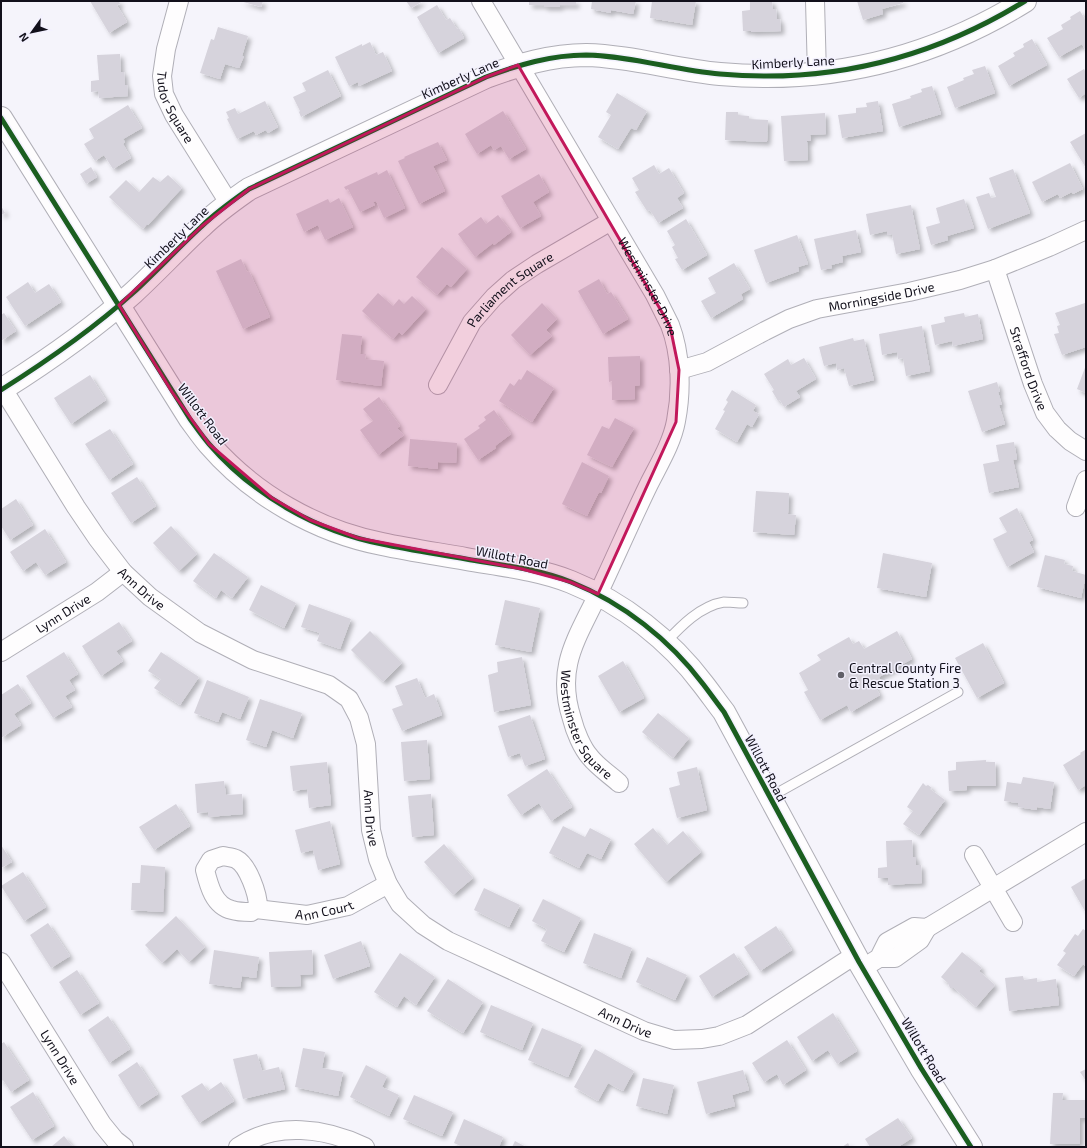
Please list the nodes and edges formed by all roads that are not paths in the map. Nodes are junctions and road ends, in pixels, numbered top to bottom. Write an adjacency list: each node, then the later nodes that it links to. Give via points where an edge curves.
1 (179, 1): 8 (street, Tudor Square, via 166,49 162,76 164,94 174,115)
2 (481, 1): 5 (street, Westminster Drive)
3 (815, 1): 6 (street)
4 (1025, 1): 6 (main road, Kimberly Lane, via 990,21 932,48 838,72)
5 (518, 65): 6 (main road, Kimberly Lane, via 585,55 719,74); 8 (main road, Kimberly Lane, via 486,77 312,158 249,189); 9 (street, Westminster Drive)
6 (818, 74)
7 (3, 124): 12 (main road, Willott Road)
8 (229, 203): 12 (main road, Kimberly Lane)
9 (611, 221): 13 (street, Westminster Drive, via 655,295 670,326); 14 (street, Parliament Square, via 537,264 494,297 472,322)
10 (1086, 230): 11 (street, Morningside Drive)
11 (995, 269): 13 (street, Morningside Drive, via 909,292 817,309 764,331 707,362); 16 (street, Strafford Drive, via 1045,413 1057,429)
12 (119, 306): 15 (main road, Kimberly Lane, via 78,338); 20 (main road, Willott Road, via 176,398 209,444 249,482 272,498 310,520 358,538 529,570 570,582)
13 (679, 370): 20 (street, Westminster Drive, via 676,422 669,442)
14 (438, 385)
15 (2, 390): 19 (street, Ann Drive, via 76,507)
16 (1086, 451)
17 (1086, 480): 18 (street)
18 (1076, 508)
19 (123, 572): 23 (street, Lynn Drive, via 97,592); 29 (street, Ann Drive, via 150,597 200,633 253,660 329,685 349,698 359,718 366,744 371,830 378,859)
20 (598, 594): 22 (main road, Willott Road); 25 (street, Westminster Square, via 575,639 567,664 567,706 575,731 589,757)
21 (743, 603): 22 (lane, via 724,602 708,608 683,624)
22 (665, 642): 26 (main road, Willott Road, via 703,683 724,712)
23 (1, 652)
24 (958, 692): 26 (lane)
25 (619, 783)
26 (770, 797): 33 (main road, Willott Road)
27 (1086, 832): 30 (street)
28 (974, 855): 30 (street)
29 (388, 884): 31 (street, Ann Court, via 348,906 307,915); 33 (street, Ann Drive, via 400,904 423,925 448,941 644,1031 674,1040 719,1036 747,1025)
30 (993, 888): 32 (street); 33 (street, via 927,928 914,927 887,942)
31 (256, 909)
32 (1014, 922)
33 (866, 960): 35 (main road, Willott Road, via 918,1062)
34 (1, 962): 36 (street, Lynn Drive, via 102,1124)
35 (969, 1146)
36 (124, 1147)
37 (238, 1147): 38 (street, via 273,1132 305,1130 325,1133)
38 (365, 1147)

